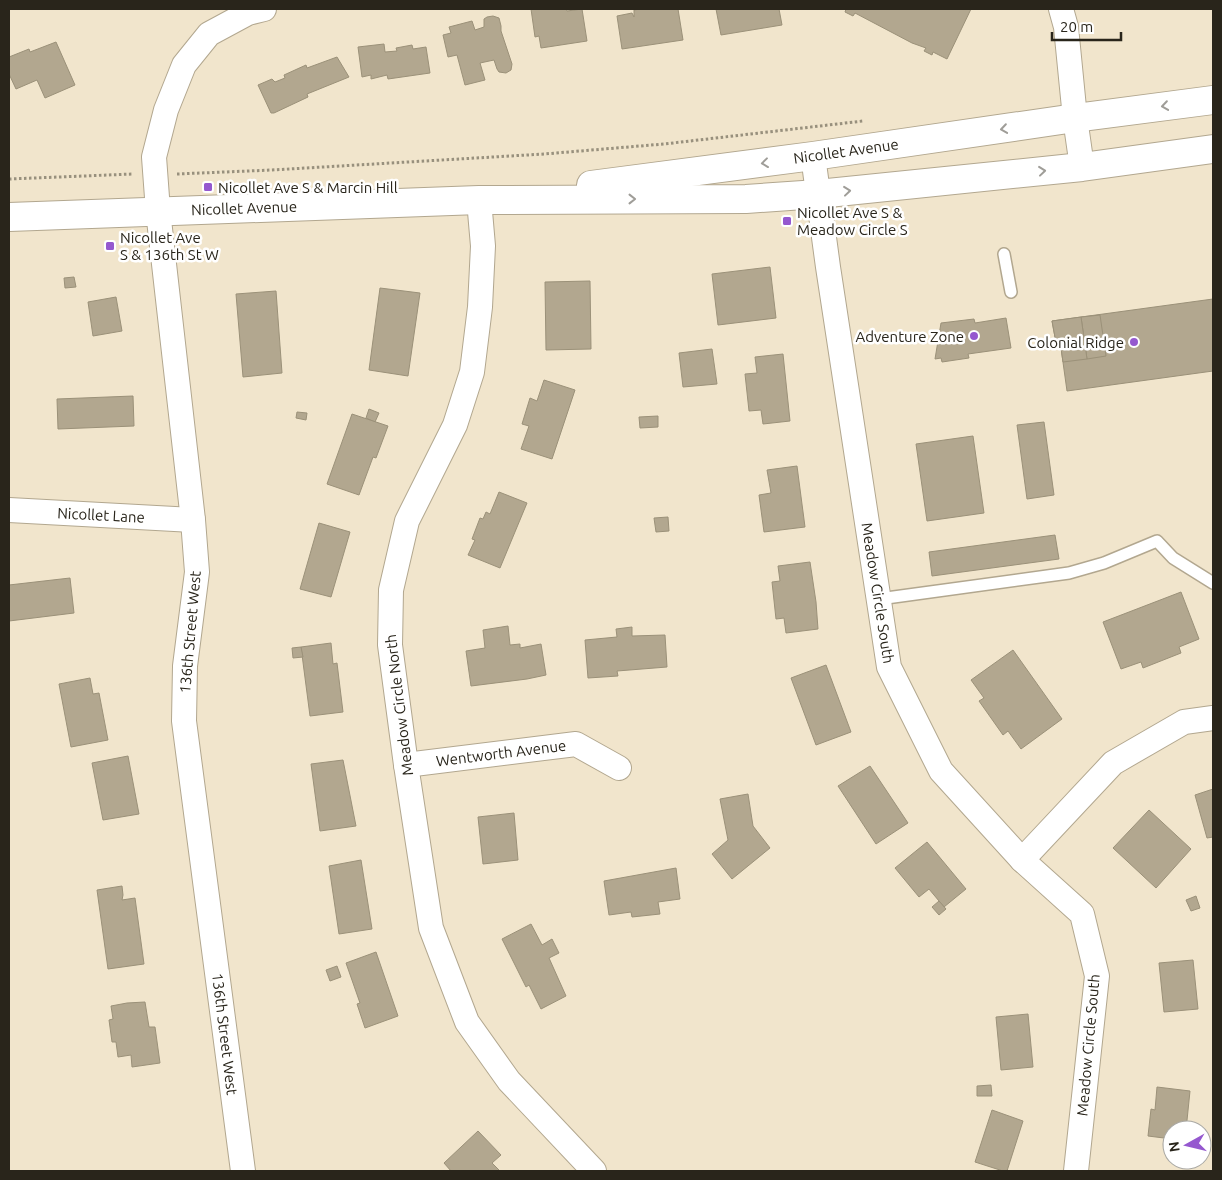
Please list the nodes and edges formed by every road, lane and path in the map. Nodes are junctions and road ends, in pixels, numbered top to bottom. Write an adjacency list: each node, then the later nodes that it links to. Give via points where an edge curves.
1 (264, 9): 9 (street, 136th Street West, via 248,13 208,34 184,65 166,110 154,157)
2 (1061, 9): 4 (street, via 1066,27)
3 (1213, 100): 4 (main road, Nicollet Avenue, one-way to 4)
4 (1075, 118): 7 (main road, Nicollet Avenue, one-way to 7); 8 (street)
5 (864, 121): 9 (path, via 544,154)
6 (1213, 149): 8 (main road, Nicollet Avenue)
7 (813, 156): 11 (street, Meadow Circle South); 12 (main road, Nicollet Avenue, one-way to 12)
8 (1082, 167): 11 (main road, Nicollet Avenue, one-way to 8)
9 (155, 175): 10 (path); 13 (street, 136th Street West)
10 (9, 179)
11 (818, 194): 12 (main road, Nicollet Avenue, one-way to 11, via 746,199); 20 (street, Meadow Circle South)
12 (478, 200): 13 (main road, Nicollet Avenue); 22 (street, Meadow Circle North, via 483,246 472,372 455,425 407,520 390,590 390,645)
13 (158, 211): 14 (main road, Nicollet Avenue); 18 (street, 136th Street West)
14 (9, 217)
15 (1004, 254): 16 (lane)
16 (1011, 292)
17 (9, 510): 18 (street, Nicollet Lane)
18 (193, 520): 25 (street, 136th Street West, via 197,572 184,666 184,721)
19 (1213, 583): 20 (lane, via 1173,558 1157,541 1104,563 1069,573)
20 (879, 599): 24 (street, Meadow Circle South, via 889,667 940,771)
21 (1213, 718): 24 (street, via 1184,722 1113,763)
22 (406, 765): 23 (street, Wentworth Avenue, via 576,744); 26 (street, Meadow Circle North, via 431,928 467,1022 509,1081)
23 (620, 768)
24 (1022, 860): 27 (street, Meadow Circle South, via 1082,914 1096,976)
25 (243, 1171)
26 (594, 1171)
27 (1076, 1171)

